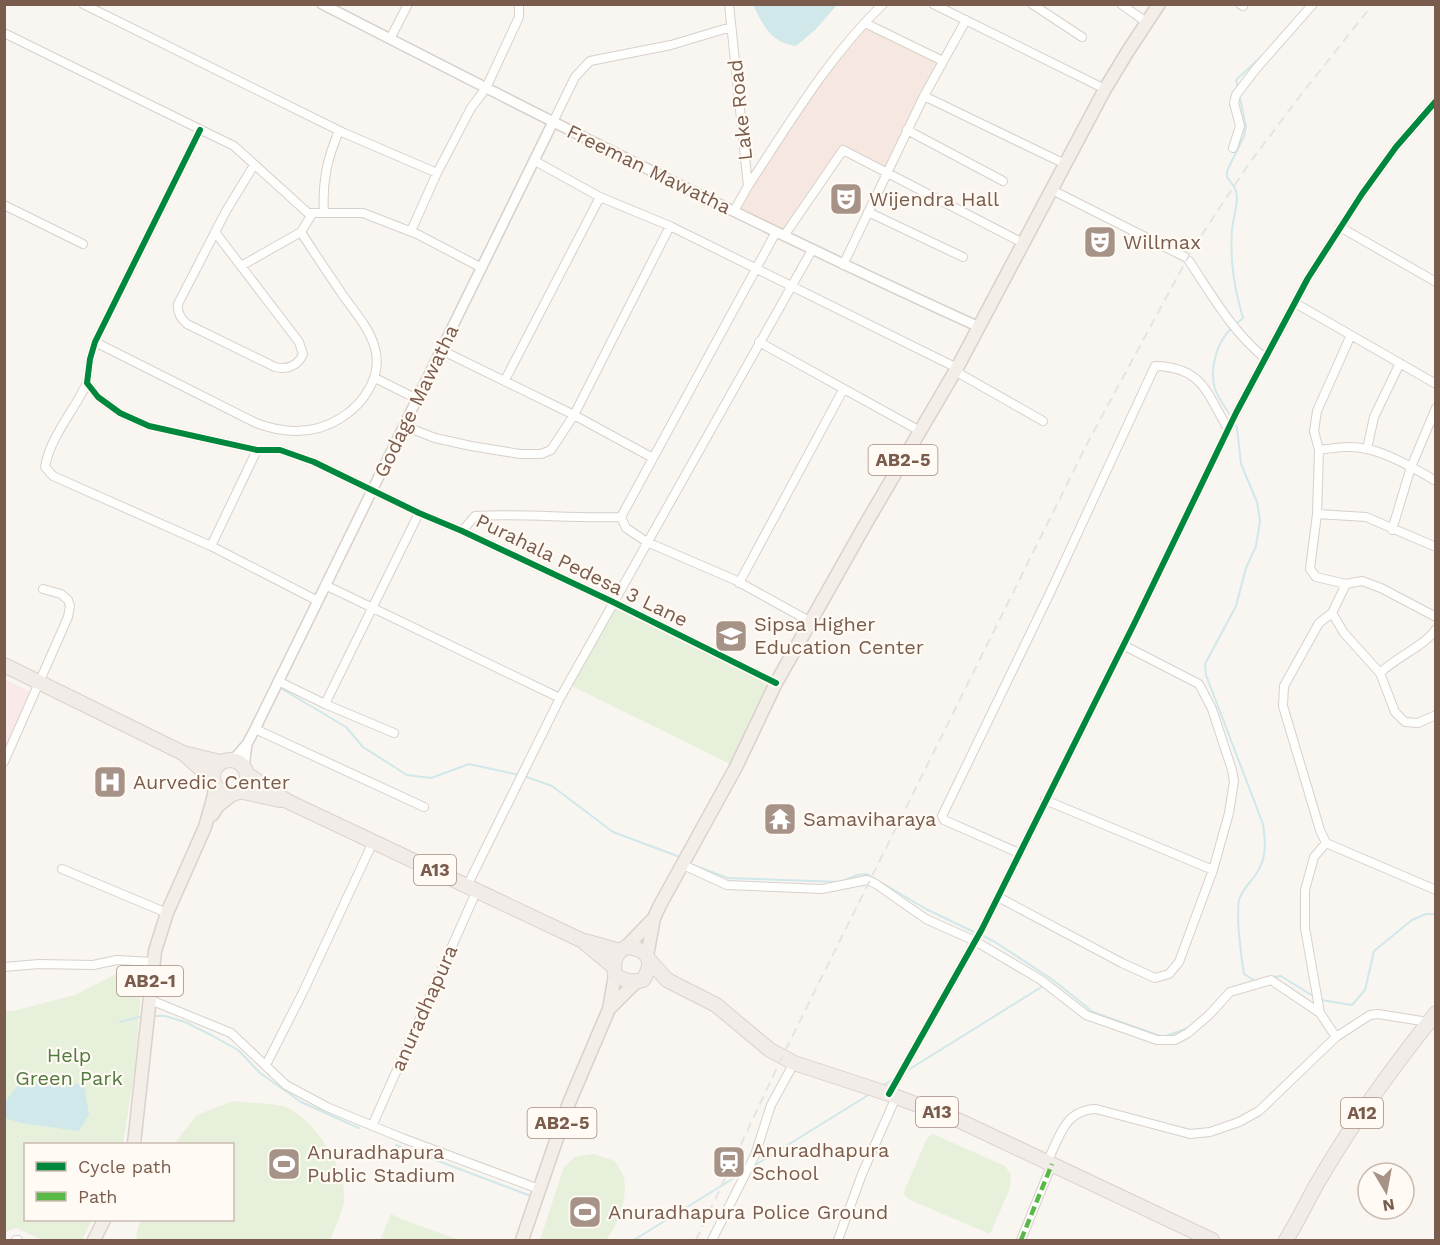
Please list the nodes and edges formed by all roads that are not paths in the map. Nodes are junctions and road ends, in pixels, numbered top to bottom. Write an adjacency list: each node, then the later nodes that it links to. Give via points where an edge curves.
1 (83, 4): 27 (street)
2 (322, 4): 18 (street, Freeman Mawatha)
3 (408, 4): 18 (street)
4 (519, 4): 20 (street, via 519,17)
5 (729, 4): 15 (street, Lake Road)
6 (883, 4): 14 (street)
7 (933, 4): 12 (street)
8 (1032, 4): 17 (street)
9 (1120, 4): 13 (street)
10 (1159, 4): 13 (main road, AB2-5)
11 (1313, 4): 28 (street, via 1238,91 1234,103 1240,126)
12 (966, 21): 19 (street); 21 (street)
13 (1146, 22): 21 (main road, AB2-5)
14 (865, 23): 19 (street); 35 (street, via 806,99)
15 (731, 27): 24 (street, via 671,45 590,61 575,77); 35 (street, Lake Road)
16 (4, 33): 25 (street)
17 (1082, 38)
18 (390, 39): 20 (street, Freeman Mawatha)
19 (943, 61): 22 (street)
20 (486, 88): 24 (street, Freeman Mawatha); 32 (street)
21 (1105, 89): 30 (main road, AB2-5)
22 (924, 96): 26 (street); 30 (street)
23 (1436, 101): 44 (street, via 1396,147)
24 (554, 122): 29 (street, Godage Mawatha); 39 (street, Freeman Mawatha)
25 (200, 130): 31 (street, via 234,146); 62 (street)
26 (907, 130): 33 (street); 34 (street)
27 (339, 131): 32 (street); 41 (street, via 328,155)
28 (1233, 148)
29 (535, 161): 37 (street); 55 (street, Godage Mawatha)
30 (1065, 164): 36 (main road, AB2-5)
31 (254, 165): 42 (street); 46 (street)
32 (437, 172): 45 (street)
33 (887, 173): 40 (street); 48 (street, via 843,150); 49 (street)
34 (1002, 181)
35 (748, 186): 39 (street, Lake Road)
36 (1052, 190): 49 (main road, AB2-5); 65 (street, via 1187,259 1238,332)
37 (600, 197): 43 (street); 69 (street)
38 (4, 205): 50 (street)
39 (734, 211): 48 (street, Freeman Mawatha)
40 (868, 212): 52 (street); 53 (street)
41 (324, 213): 42 (street); 45 (street, via 363,213)
42 (312, 214): 47 (street)
43 (670, 226): 56 (street); 75 (street)
44 (1340, 227): 57 (street); 59 (street)
45 (411, 231): 55 (street)
46 (215, 232): 54 (street); 54 (street, via 178,304 180,317 187,324 275,366 294,365 302,357 302,347)
47 (301, 232): 54 (street); 68 (street, via 369,334 376,355)
48 (780, 234): 51 (street, Freeman Mawatha); 56 (street)
49 (1023, 243): 60 (main road, AB2-5)
50 (83, 244)
51 (812, 250): 53 (street, Freeman Mawatha); 58 (street, anuradhapura)
52 (963, 257)
53 (843, 265): 60 (street, Freeman Mawatha)
54 (241, 266)
55 (482, 268): 64 (street, Godage Mawatha)
56 (756, 269): 58 (street); 83 (street)
57 (1436, 282)
58 (791, 285): 63 (street, anuradhapura); 67 (street)
59 (1295, 303): 61 (street); 65 (street)
60 (979, 327): 67 (main road, AB2-5)
61 (1351, 335): 66 (street); 82 (street, via 1317,411 1314,430)
62 (95, 342): 68 (street, via 273,430 319,428 348,413 366,395); 70 (street)
63 (759, 342): 72 (street); 92 (street, anuradhapura)
64 (441, 350): 69 (street); 73 (street, Godage Mawatha)
65 (1265, 358): 78 (street)
66 (1400, 363): 71 (street); 80 (street, via 1374,417)
67 (956, 369): 76 (street); 79 (main road, AB2-5)
68 (375, 378): 73 (street)
69 (505, 380): 75 (street)
70 (87, 383): 81 (street, Purahala Pedesa 3 Lane, via 120,413 149,426); 93 (street, via 47,451 45,467 53,476)
71 (1436, 384)
72 (843, 390): 79 (street); 95 (street)
73 (417, 399): 77 (street, Godage Mawatha)
74 (1436, 408): 84 (street)
75 (574, 415): 77 (street, via 551,450 541,454 471,446); 83 (street)
76 (1043, 421)
77 (404, 426): 86 (street, Godage Mawatha)
78 (1230, 426): 106 (street); 128 (street, via 1202,383 1182,370 1155,366 942,816)
79 (920, 431): 104 (main road, AB2-5)
80 (1367, 449): 82 (street); 84 (street)
81 (257, 450): 86 (street, Purahala Pedesa 3 Lane, via 280,450 314,462); 93 (street)
82 (1319, 450): 88 (street)
83 (652, 458): 89 (street)
84 (1411, 467): 85 (street); 90 (street)
85 (1436, 481)
86 (372, 491): 87 (street, Purahala Pedesa 3 Lane); 97 (street, Godage Mawatha)
87 (418, 513): 91 (street, Purahala Pedesa 3 Lane); 101 (street)
88 (1317, 514): 90 (street, via 1366,517); 96 (street, via 1310,568 1316,577)
89 (621, 517): 91 (street, via 475,516); 92 (street, via 626,528)
90 (1392, 530): 94 (street)
91 (462, 531): 100 (street, Purahala Pedesa 3 Lane)
92 (647, 542): 95 (street); 100 (street, anuradhapura)
93 (211, 546): 99 (street)
94 (1436, 547)
95 (739, 583): 104 (street)
96 (1346, 584): 102 (street); 103 (street, via 1362,581)
97 (326, 585): 99 (street, Godage Mawatha); 101 (street)
98 (42, 590): 109 (street, via 61,594 70,606)
99 (318, 601): 110 (street, Godage Mawatha)
100 (613, 602): 111 (street, Purahala Pedesa 3 Lane); 112 (street, anuradhapura)
101 (372, 607): 112 (street); 113 (street)
102 (1332, 613): 108 (street, via 1344,633); 127 (street, via 1319,622 1284,686 1283,706)
103 (1436, 617)
104 (811, 622): 111 (main road, AB2-5)
105 (1436, 629): 108 (street, via 1431,637)
106 (1123, 645): 122 (street); 131 (street, via 1199,684 1212,709 1234,781)
107 (4, 665): 109 (highway, A13)
108 (1380, 673): 114 (street, via 1395,712 1405,722 1418,723)
109 (39, 681): 117 (highway, A13); 118 (street)
110 (278, 681): 113 (street); 115 (street, Godage Mawatha)
111 (776, 684): 129 (main road, AB2-5, via 736,767)
112 (560, 698): 132 (street, anuradhapura, via 516,784)
113 (326, 704): 116 (street)
114 (1436, 715)
115 (255, 729): 119 (street, Godage Mawatha); 124 (street)
116 (394, 733)
117 (183, 753): 119 (highway, A13); 120 (highway, A13)
118 (4, 762)
119 (236, 766): 120 (highway, via 214,770); 121 (highway, via 245,784); 123 (highway, A13)
120 (214, 783): 121 (highway, via 222,792); 125 (main road, AB2-1)
121 (236, 792): 123 (highway, A13); 125 (main road, AB2-1, via 218,806)
122 (1046, 800): 128 (street); 131 (street)
123 (287, 801): 126 (highway, A13)
124 (424, 807)
125 (205, 826): 135 (main road, AB2-1)
126 (373, 842): 132 (highway, A13); 152 (street)
127 (1326, 843): 133 (street); 148 (street, via 1314,857 1305,890 1305,928)
128 (1019, 853): 134 (street)
129 (681, 864): 136 (main road, AB2-5); 137 (street, via 727,885 822,889 867,880 927,919)
130 (62, 869): 135 (street)
131 (1213, 870): 134 (street, via 1179,963 1169,974 1155,978)
132 (472, 888): 138 (highway, A13); 154 (street, anuradhapura)
133 (1436, 890)
134 (998, 897): 137 (street)
135 (167, 913): 141 (main road, AB2-1)
136 (654, 918): 139 (main road, AB2-5); 140 (main road, AB2-5)
137 (976, 939): 148 (street, via 1041,980 1086,1015 1157,1040 1175,1040 1188,1033 1230,992 1271,980); 153 (street)
138 (581, 940): 139 (highway, A13); 143 (highway, A13)
139 (623, 949): 140 (highway, via 637,948); 143 (highway, via 615,958)
140 (649, 959): 144 (highway, A13); 145 (highway, via 648,972)
141 (153, 962): 142 (street, via 117,960 93,965); 146 (main road, AB2-1)
142 (4, 967)
143 (614, 971): 145 (highway, via 625,981); 147 (main road, AB2-5)
144 (668, 980): 145 (highway, A13); 151 (highway, A13, via 716,1005 770,1050)
145 (639, 982): 147 (main road, AB2-5)
146 (148, 999): 152 (street, via 231,1033); 155 (main road, AB2-1)
147 (609, 1009): 157 (main road, AB2-5, via 569,1103)
148 (1320, 1013): 150 (street)
149 (1432, 1018): 150 (street, via 1370,1015); 159 (highway, A12, via 1350,1130)
150 (1336, 1037): 156 (street, via 1259,1111 1239,1122 1191,1134 1083,1109 1071,1116)
151 (794, 1063): 153 (highway, A13); 162 (street, via 771,1105 755,1155)
152 (266, 1065): 154 (street, via 286,1085)
153 (893, 1095): 156 (highway, A13, via 971,1125); 163 (street)
154 (372, 1126): 157 (street)
155 (134, 1143)
156 (1050, 1163): 164 (street); 165 (highway, A13)
157 (539, 1189): 161 (main road, AB2-5)
158 (104, 1221): 160 (main road)
159 (1299, 1221): 166 (highway, A12); 167 (highway, A12)
160 (94, 1240)
161 (522, 1240)
162 (712, 1240)
163 (838, 1240)
164 (1021, 1240)
165 (1212, 1240)
166 (1286, 1240)
167 (1296, 1240)

